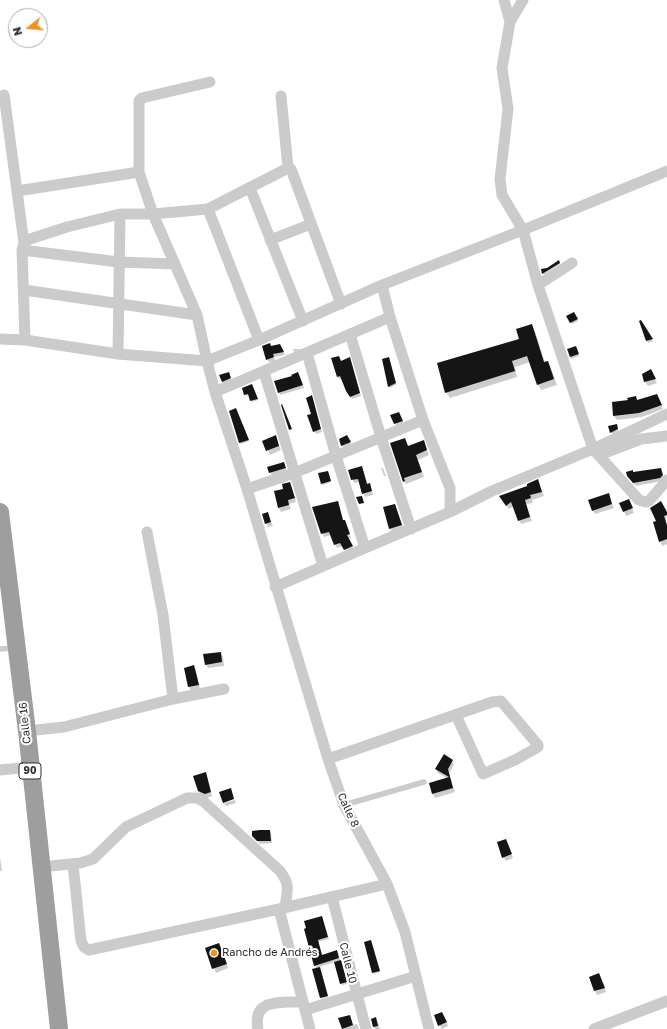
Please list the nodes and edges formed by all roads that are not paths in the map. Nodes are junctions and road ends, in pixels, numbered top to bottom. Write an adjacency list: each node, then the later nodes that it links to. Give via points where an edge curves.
1 (504, 0): 3 (street)
2 (523, 0): 3 (street)
3 (510, 22): 16 (street, via 502,68 508,109 500,179 502,195)
4 (210, 82): 9 (street, Calle 8, via 142,98 139,101)
5 (4, 94): 11 (street)
6 (281, 96): 7 (street)
7 (288, 168): 10 (street); 15 (street)
8 (667, 171): 16 (street)
9 (139, 172): 11 (street); 14 (street, Calle 8)
10 (250, 188): 12 (street); 17 (street)
11 (17, 191): 18 (street)
12 (208, 209): 14 (street); 33 (street)
13 (120, 214): 14 (street); 18 (street, via 30,239); 19 (street)
14 (153, 214): 21 (street, Calle 8)
15 (311, 224): 17 (street); 26 (street)
16 (523, 230): 22 (street); 23 (street)
17 (270, 240): 29 (street)
18 (23, 246): 19 (street); 24 (street)
19 (119, 262): 21 (street); 25 (street)
20 (572, 263): 23 (street)
21 (175, 264): 27 (street, Calle 8)
22 (382, 285): 26 (street); 28 (street)
23 (538, 285): 43 (street)
24 (24, 290): 25 (street); 32 (street)
25 (119, 303): 27 (street); 35 (street)
26 (341, 304): 29 (street)
27 (197, 315): 36 (street, Calle 8)
28 (390, 317): 30 (street); 40 (street)
29 (303, 321): 33 (street)
30 (350, 334): 34 (street); 42 (street)
31 (3, 339): 32 (street)
32 (22, 340): 35 (street)
33 (259, 340): 36 (street)
34 (306, 353): 37 (street); 44 (street)
35 (118, 354): 36 (street)
36 (206, 361): 38 (street, Calle 8)
37 (264, 372): 38 (street); 45 (street)
38 (215, 392): 47 (street, Calle 8)
39 (667, 414): 43 (street)
40 (423, 420): 42 (street); 49 (street, via 450,488)
41 (667, 436): 43 (street, via 641,439)
42 (381, 437): 44 (street); 50 (street)
43 (596, 452): 46 (street, via 639,500 649,501); 49 (street, via 492,491)
44 (336, 456): 45 (street); 53 (street)
45 (294, 473): 47 (street); 54 (street)
46 (667, 480)
47 (247, 489): 55 (street, Calle 8)
48 (0, 512): 52 (highway, Calle 16 / 90)
49 (450, 512): 50 (street)
50 (410, 529): 53 (street)
51 (147, 532): 58 (street, via 164,615)
52 (1, 536): 56 (highway, Calle 16 / 90)
53 (365, 548): 54 (street)
54 (323, 566): 55 (street)
55 (276, 588): 61 (street, Calle 8)
56 (8, 648): 60 (highway, Calle 16 / 90)
57 (224, 689): 58 (street)
58 (173, 699): 60 (street)
59 (456, 715): 59 (street, via 483,774 538,747 501,702 492,702); 61 (street)
60 (33, 731): 62 (highway, Calle 16 / 90)
61 (328, 759): 65 (street, Calle 8)
62 (30, 767): 63 (street); 66 (highway, Calle 16 / 90)
63 (0, 770)
64 (424, 782): 65 (lane)
65 (344, 805): 67 (street, Calle 8)
66 (59, 865): 69 (street, via 81,941 89,950); 69 (street, via 93,859 126,827 187,798 197,798 280,871 288,885); 74 (highway, Calle 16 / 90)
67 (387, 884): 68 (street); 70 (street, Calle 8, via 405,932)
68 (332, 897): 69 (street); 71 (street, Calle 10)
69 (282, 908): 73 (street)
70 (416, 976): 71 (street); 78 (street, Calle 8)
71 (356, 994): 73 (street); 77 (street, Calle 10)
72 (667, 1001): 79 (street)
73 (304, 1006): 75 (street, via 276,1002 264,1006 259,1011); 76 (street)
74 (59, 1029)
75 (258, 1029)
76 (310, 1029)
77 (366, 1029)
78 (429, 1029)
79 (594, 1029)

